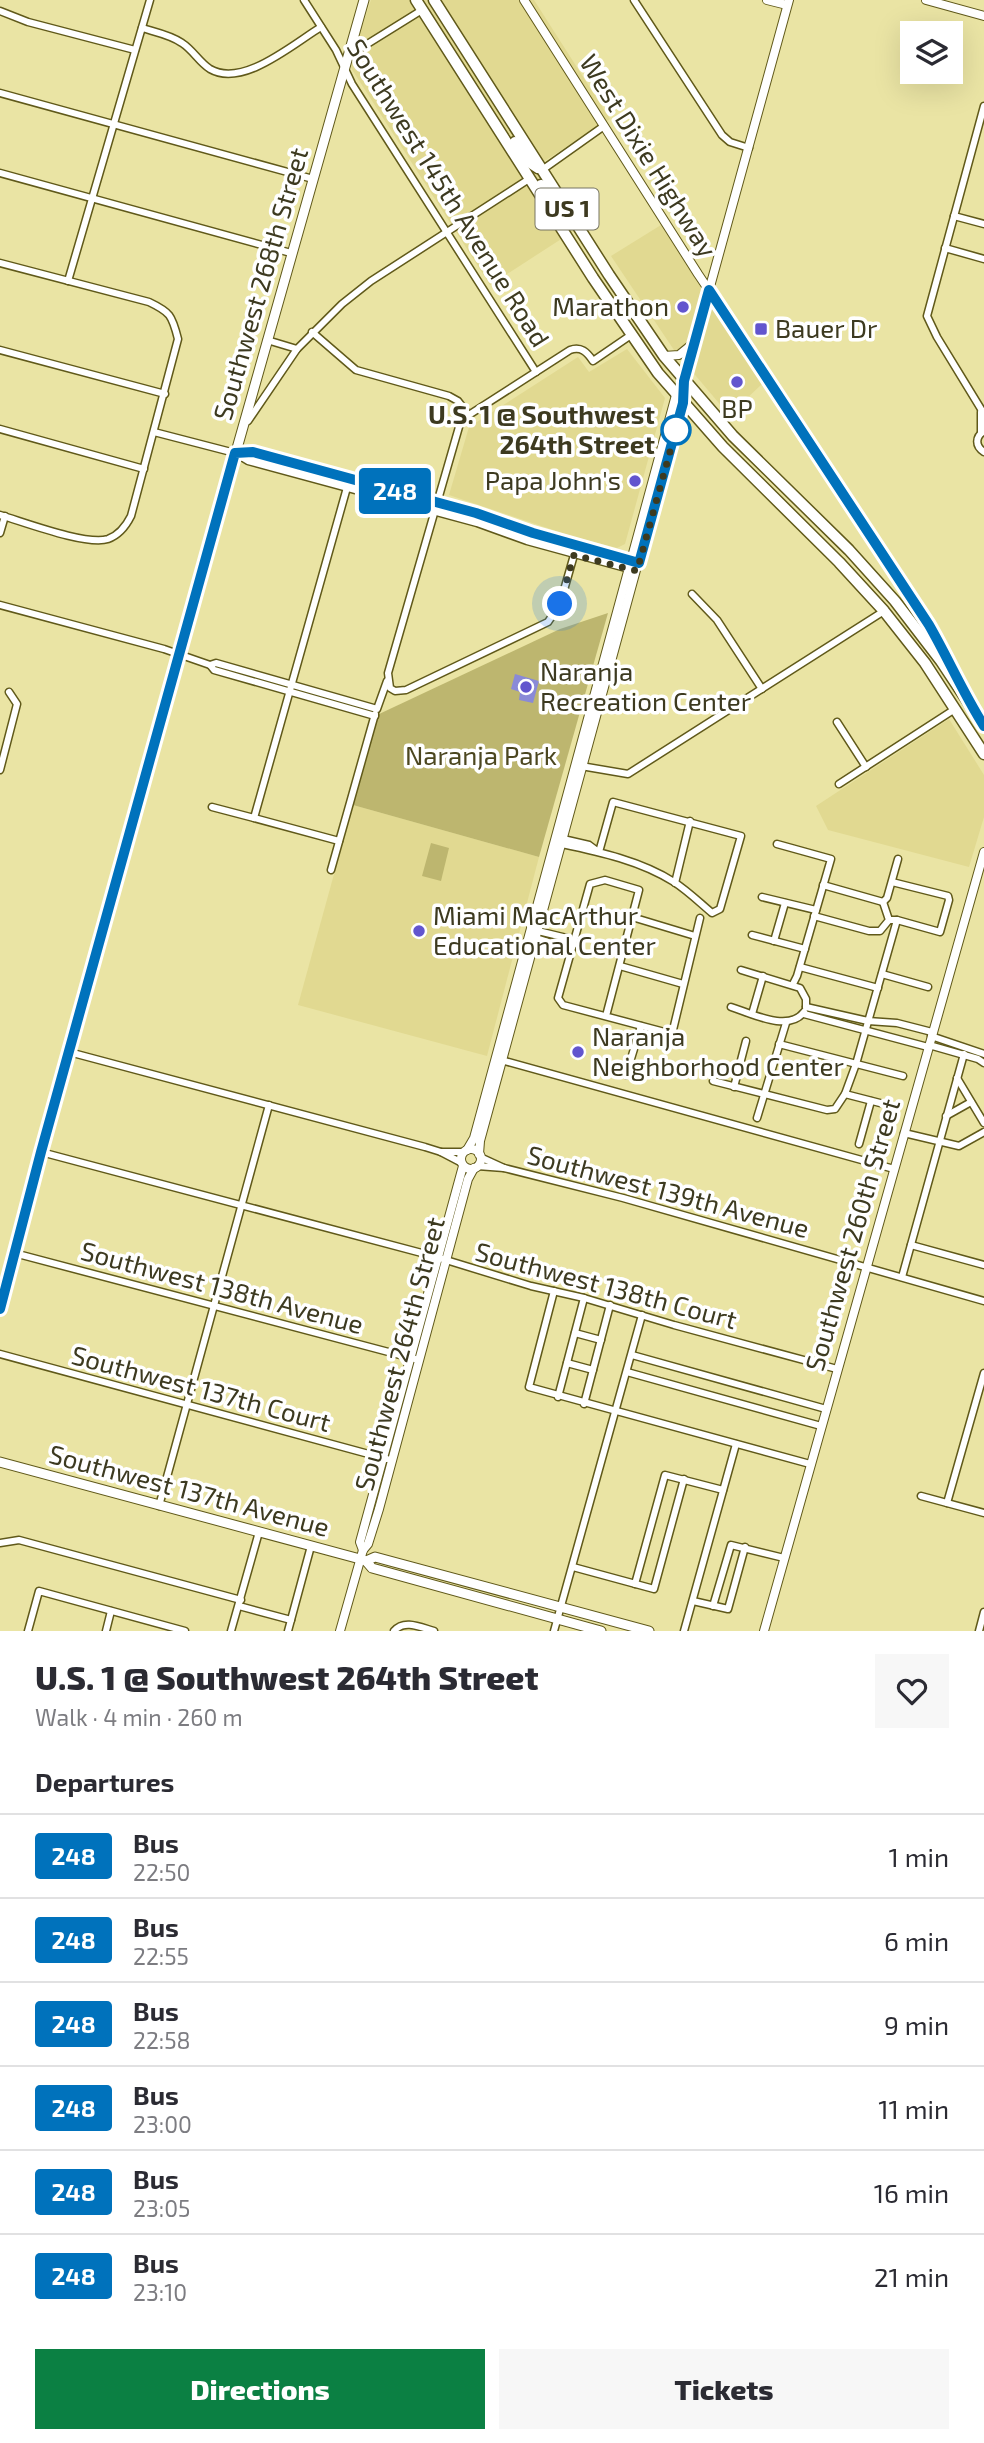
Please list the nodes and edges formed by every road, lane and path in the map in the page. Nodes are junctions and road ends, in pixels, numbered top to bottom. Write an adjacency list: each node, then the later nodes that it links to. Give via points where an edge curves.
1 (150, 0): 14 (street)
2 (303, 0): 13 (street, Southwest 145th Avenue Road)
3 (364, 0): 16 (main road, Southwest 268th Street)
4 (434, 0): 24 (highway, US 1)
5 (524, 0): 22 (street, West Dixie Highway)
6 (634, 0): 23 (street, via 723,137)
7 (767, 0): 9 (street)
8 (926, 0): 12 (street)
9 (788, 2): 23 (street)
10 (419, 5): 16 (street); 20 (highway, US 1)
11 (0, 11): 15 (street)
12 (984, 16)
13 (321, 27): 14 (street, via 256,68 228,75 207,67 180,41); 17 (street, Southwest 145th Avenue Road)
14 (142, 28): 15 (street)
15 (135, 50): 21 (street)
16 (348, 56): 17 (main road, Southwest 268th Street)
17 (344, 67): 26 (main road, Southwest 268th Street); 31 (street, Southwest 145th Avenue Road)
18 (0, 93): 21 (street)
19 (984, 107): 29 (street)
20 (487, 111): 24 (highway, via 503,124 526,160); 27 (highway, US 1)
21 (114, 125): 26 (street); 28 (street)
22 (604, 126): 24 (street); 38 (street, West Dixie Highway)
23 (749, 148): 38 (street)
24 (542, 170): 32 (highway, US 1)
25 (0, 173): 28 (street)
26 (313, 179): 34 (main road, Southwest 268th Street)
27 (529, 179): 31 (street); 32 (highway, via 544,189 571,229); 40 (highway, US 1)
28 (92, 198): 34 (street); 37 (street)
29 (954, 216): 30 (street); 33 (street)
30 (984, 225)
31 (447, 232): 39 (street, via 358,291); 46 (street, Southwest 145th Avenue Road)
32 (590, 246): 45 (highway, US 1)
33 (945, 248): 35 (street); 50 (street, via 928,320)
34 (291, 253): 41 (main road, Southwest 268th Street)
35 (984, 259)
36 (0, 263): 37 (street)
37 (68, 281): 48 (street, via 166,310 173,319 177,347)
38 (709, 290): 42 (street); 67 (street, West Dixie Highway)
39 (312, 332): 43 (street); 51 (street, via 356,370 449,396)
40 (631, 335): 46 (street, via 593,361 575,348); 49 (highway, US 1)
41 (267, 340): 43 (street); 53 (main road, Southwest 268th Street)
42 (695, 342): 45 (street, via 677,356); 47 (street)
43 (297, 349): 53 (street)
44 (0, 350): 48 (street)
45 (664, 356): 47 (highway, US 1)
46 (537, 372): 51 (street)
47 (684, 381): 49 (street); 69 (highway, US 1)
48 (165, 394): 54 (street)
49 (680, 399): 66 (street); 71 (highway, US 1)
50 (982, 413): 55 (street)
51 (468, 414): 61 (street, via 458,424)
52 (0, 429): 58 (street)
53 (242, 430): 57 (main road, Southwest 268th Street)
54 (154, 432): 57 (street); 58 (street)
55 (983, 432): 56 (street, via 977,445)
56 (984, 452)
57 (235, 453): 59 (street, via 250,451); 60 (street, via 248,461); 72 (main road, Southwest 268th Street)
58 (144, 469): 63 (street, via 126,526 107,539 87,540)
59 (350, 479): 60 (street); 61 (street)
60 (347, 488): 62 (street); 74 (street)
61 (437, 502): 62 (street); 66 (street)
62 (434, 511): 65 (street); 73 (street)
63 (2, 516): 64 (street)
64 (0, 533)
65 (574, 555): 66 (street); 73 (street, via 560,604 542,625 406,690 395,691)
66 (634, 566): 83 (street)
67 (898, 580): 69 (street); 77 (street, West Dixie Highway, via 950,661)
68 (692, 594): 75 (street, via 717,620)
69 (895, 601): 71 (highway); 77 (highway, US 1)
70 (0, 605): 72 (street)
71 (884, 611): 75 (street); 78 (highway, US 1)
72 (178, 655): 74 (street); 138 (main road, Southwest 268th Street)
73 (387, 679): 79 (street)
74 (290, 688): 79 (street); 88 (street)
75 (762, 689): 83 (street, via 628,774)
76 (9, 692): 85 (street, via 17,704)
77 (963, 692): 81 (highway, US 1)
78 (955, 709): 82 (highway, US 1); 84 (street)
79 (376, 712): 90 (street)
80 (838, 722): 84 (street)
81 (984, 726)
82 (984, 754)
83 (579, 765): 91 (street); 141 (street)
84 (866, 767): 86 (street)
85 (0, 770)
86 (839, 784)
87 (212, 807): 88 (street)
88 (254, 818): 90 (street)
89 (690, 821): 93 (street, via 613,802); 98 (street); 98 (street, via 741,836 720,909 712,913)
90 (339, 841): 96 (street)
91 (562, 842): 93 (street); 108 (street)
92 (777, 844): 99 (street, via 831,859)
93 (599, 852): 98 (street)
94 (984, 852): 135 (street, Southwest 260th Street)
95 (898, 859): 97 (street)
96 (331, 870)
97 (892, 882): 101 (street); 107 (street, via 948,896 949,900 940,932)
98 (675, 883)
99 (823, 885): 101 (street); 103 (street)
100 (762, 897): 102 (street)
101 (883, 902): 106 (street)
102 (785, 903): 103 (street); 112 (street)
103 (815, 914): 106 (street, via 869,931 880,931); 115 (street)
104 (632, 917): 111 (street); 114 (street, via 639,890 605,880 590,884); 116 (street)
105 (700, 918): 111 (street)
106 (888, 920): 107 (street)
107 (897, 920): 119 (street)
108 (537, 934): 109 (street); 113 (street); 141 (street)
109 (555, 935): 113 (street); 114 (street)
110 (752, 935): 112 (street)
111 (695, 936): 121 (street)
112 (774, 941): 115 (street)
113 (553, 943): 114 (street)
114 (573, 945): 129 (street, via 558,998 564,1005)
115 (805, 949): 117 (street)
116 (620, 966): 121 (street); 129 (street)
117 (800, 967): 122 (street); 124 (street)
118 (741, 970): 120 (street)
119 (882, 974): 123 (street); 124 (street)
120 (764, 976): 122 (street); 127 (street)
121 (683, 984): 133 (street, via 671,1034)
122 (793, 984): 126 (street, via 803,990)
123 (928, 987)
124 (878, 988): 130 (street)
125 (730, 1007): 127 (street)
126 (805, 1010): 128 (street); 131 (street); 132 (street)
127 (752, 1014): 131 (street)
128 (837, 1014): 130 (street); 132 (street)
129 (606, 1016): 133 (street)
130 (868, 1021): 134 (street); 135 (street, via 897,1023)
131 (786, 1023): 137 (street)
132 (835, 1023): 134 (street)
133 (641, 1026): 144 (street)
134 (865, 1032): 135 (street); 143 (street)
135 (930, 1040): 139 (street); 140 (street); 159 (street, Southwest 260th Street)
136 (746, 1041): 148 (street)
137 (779, 1044): 143 (street); 150 (street)
138 (69, 1052): 154 (street); 163 (main road, Southwest 268th Street)
139 (964, 1054): 142 (street); 146 (street)
140 (984, 1054)
141 (498, 1060): 162 (street); 165 (street); 169 (street)
142 (984, 1063)
143 (856, 1064): 145 (street); 149 (street)
144 (626, 1075)
145 (903, 1076)
146 (957, 1078): 152 (street); 155 (street)
147 (713, 1081): 148 (street)
148 (734, 1087): 150 (street)
149 (845, 1094): 150 (street, via 835,1109 827,1110); 151 (street)
150 (763, 1095): 156 (street)
151 (871, 1101): 153 (street); 161 (street)
152 (971, 1102): 155 (street); 157 (street)
153 (880, 1103)
154 (269, 1105): 164 (street); 170 (street)
155 (946, 1116): 160 (street)
156 (757, 1118)
157 (984, 1123)
158 (984, 1132): 160 (street, via 958,1146)
159 (904, 1133): 160 (street); 169 (street, Southwest 260th Street)
160 (939, 1143): 171 (street)
161 (859, 1144)
162 (465, 1151): 164 (street); 165 (street, via 475,1150); 166 (street)
163 (41, 1152): 170 (street, Southwest 138th Court); 172 (main road, Southwest 268th Street)
164 (441, 1152): 166 (street)
165 (479, 1155): 167 (street); 168 (street, Southwest 139th Avenue)
166 (463, 1164): 167 (street); 173 (street, Southwest 264th Street)
167 (476, 1167): 168 (street, Southwest 139th Avenue); 173 (street, Southwest 264th Street)
168 (504, 1168): 175 (street, Southwest 139th Avenue)
169 (894, 1169): 175 (street, Southwest 260th Street)
170 (241, 1206): 173 (street, Southwest 138th Court); 180 (street)
171 (911, 1245): 174 (street); 176 (street)
172 (14, 1253): 180 (street, Southwest 138th Avenue); 182 (main road, Southwest 268th Street)
173 (443, 1260): 177 (street, Southwest 138th Court); 188 (street, Southwest 264th Street)
174 (984, 1265)
175 (867, 1267): 176 (street, Southwest 139th Avenue); 190 (street, Southwest 260th Street)
176 (902, 1277): 179 (street, Southwest 139th Avenue)
177 (554, 1291): 178 (street, Southwest 138th Court); 194 (street, via 529,1387)
178 (584, 1298): 181 (street, Southwest 138th Court); 184 (street)
179 (984, 1301)
180 (214, 1305): 188 (street, Southwest 138th Avenue); 196 (street)
181 (610, 1305): 183 (street, Southwest 138th Court); 185 (street)
182 (0, 1308)
183 (642, 1315): 187 (street); 190 (street, Southwest 138th Court)
184 (575, 1333): 185 (street); 189 (street)
185 (601, 1340): 191 (street)
186 (0, 1354): 196 (street, Southwest 137th Court)
187 (632, 1355): 192 (street); 197 (street)
188 (416, 1359): 201 (street, Southwest 264th Street)
189 (567, 1363): 191 (street); 194 (street)
190 (837, 1369): 197 (street, Southwest 260th Street)
191 (593, 1370): 195 (street)
192 (627, 1372): 198 (street); 199 (street)
193 (984, 1373): 207 (street)
194 (558, 1397): 195 (street)
195 (584, 1404): 198 (street)
196 (187, 1406): 201 (street, Southwest 137th Court); 208 (street)
197 (826, 1409): 199 (street, Southwest 260th Street)
198 (616, 1412): 200 (street); 216 (street)
199 (821, 1426): 203 (street, Southwest 260th Street)
200 (736, 1444): 203 (street); 205 (street)
201 (388, 1459): 214 (street, Southwest 264th Street)
202 (0, 1462): 208 (main road, Southwest 137th Avenue)
203 (810, 1464): 215 (street, Southwest 260th Street)
204 (684, 1479): 205 (street); 217 (street, via 665,1475); 217 (street, via 654,1589)
205 (723, 1490): 218 (street)
206 (920, 1496): 207 (street)
207 (947, 1503): 209 (street)
208 (159, 1506): 210 (main road, Southwest 137th Avenue)
209 (984, 1513)
210 (259, 1532): 212 (main road, Southwest 137th Avenue); 219 (street)
211 (0, 1543): 219 (street, via 19,1541)
212 (311, 1546): 214 (main road, Southwest 137th Avenue); 224 (street)
213 (745, 1547): 215 (street); 220 (street, via 729,1548); 220 (street, via 728,1609)
214 (363, 1557): 221 (main road, Southwest 137th Avenue); 225 (main road, Southwest 137th Avenue, via 374,1569); 232 (street, Southwest 264th Street)
215 (784, 1558): 238 (street, Southwest 260th Street)
216 (573, 1567): 217 (street); 221 (street)
217 (635, 1584)
218 (693, 1601): 220 (street); 237 (street)
219 (240, 1603): 224 (street); 230 (street)
220 (713, 1606)
221 (561, 1607): 225 (street); 236 (main road, Southwest 137th Avenue)
222 (111, 1611): 227 (street, via 39,1591); 228 (street); 229 (street)
223 (984, 1612): 239 (street)
224 (291, 1620): 231 (street)
225 (558, 1620): 234 (street); 235 (main road, Southwest 137th Avenue)
226 (396, 1628): 233 (street, via 407,1624)
227 (28, 1631)
228 (106, 1631)
229 (186, 1631)
230 (231, 1631)
231 (288, 1631)
232 (340, 1631)
233 (434, 1631)
234 (554, 1631)
235 (601, 1631)
236 (649, 1631)
237 (684, 1631)
238 (764, 1631)
239 (979, 1631)

